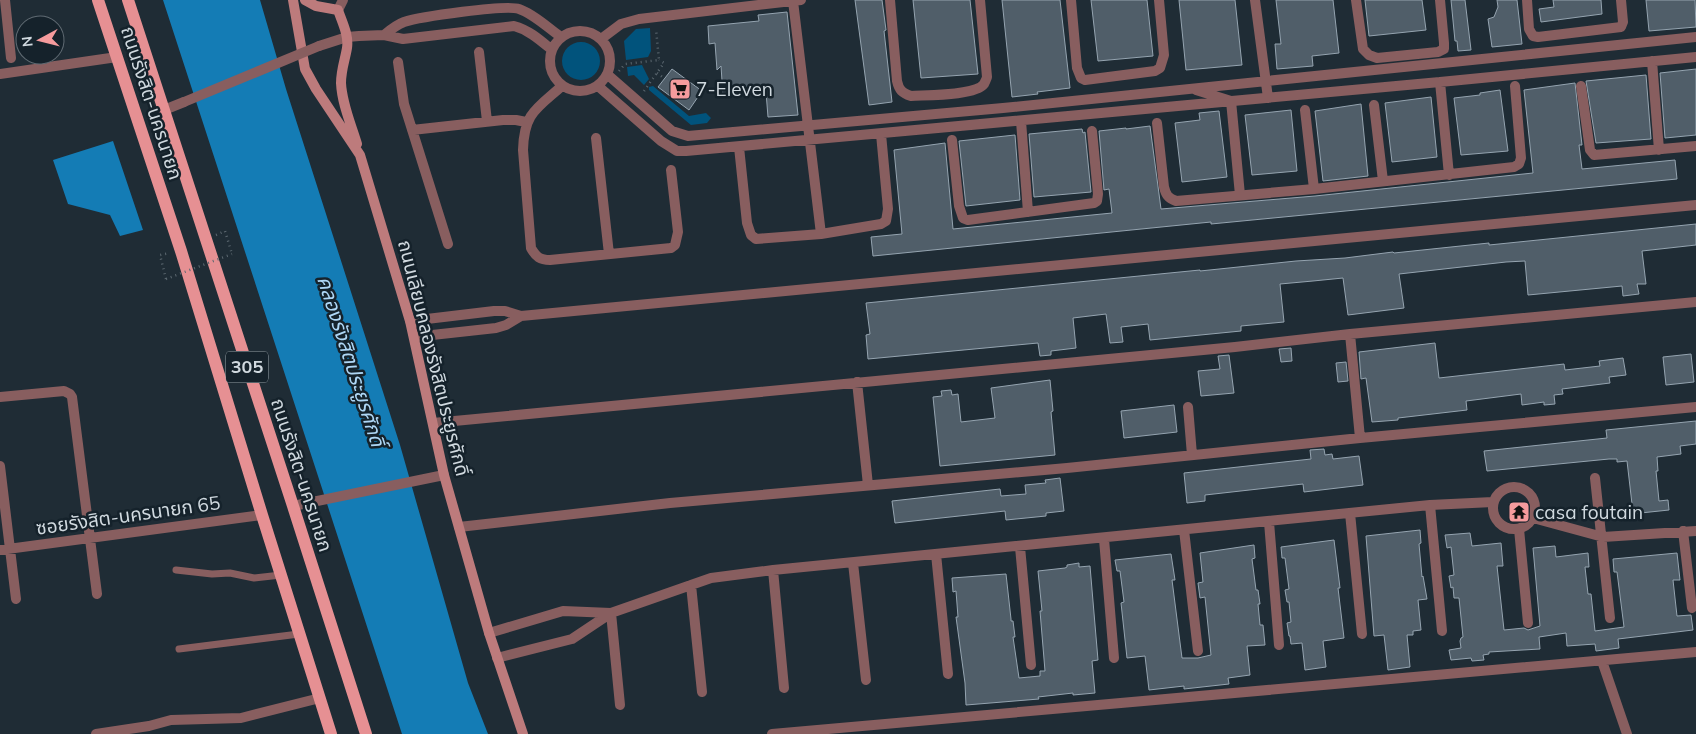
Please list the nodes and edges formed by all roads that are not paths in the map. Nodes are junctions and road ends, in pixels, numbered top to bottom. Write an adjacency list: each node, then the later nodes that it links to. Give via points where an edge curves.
1 (5, 0): 27 (street)
2 (98, 0): 25 (main road, ถนนรังสิต-นครนายก / 305)
3 (128, 0): 42 (main road, ถนนรังสิต-นครนายก / 305)
4 (293, 0): 58 (street, ถนนเลียบคลองรังสิตประยูรศักดิ์, via 306,70)
5 (305, 0): 17 (street, via 316,6)
6 (343, 0): 17 (street)
7 (890, 0): 8 (street, via 897,81 903,93 911,96 967,92 984,84 987,77)
8 (980, 0)
9 (1071, 0): 10 (street, via 1077,68 1080,78 1085,80 1160,68 1164,56)
10 (1160, 0)
11 (1255, 0): 32 (street)
12 (1356, 0): 13 (street, via 1363,49 1377,58 1444,50)
13 (1440, 0)
14 (1527, 0): 15 (street, via 1529,29 1533,36 1538,37 1620,27 1623,22)
15 (1622, 0)
16 (796, 1): 22 (street, via 639,19 621,24); 48 (street)
17 (338, 10): 19 (street)
18 (384, 35): 19 (street); 20 (street, via 403,22 510,7 526,12); 23 (street, via 404,39 514,26 532,34)
19 (347, 37): 42 (street, bridge); 58 (street, via 341,86)
20 (561, 37): 22 (street, via 582,30); 23 (street)
21 (1696, 37): 32 (street)
22 (601, 39): 31 (street, via 610,56)
23 (552, 50): 34 (street, via 551,70)
24 (478, 52): 44 (street)
25 (117, 57): 30 (street); 89 (main road, ถนนรังสิต-นครนายก / 305)
26 (1696, 57): 28 (street)
27 (10, 58)
28 (1652, 61): 33 (street); 57 (street)
29 (398, 62): 49 (street, via 404,104)
30 (0, 74)
31 (610, 77): 35 (street); 48 (street, via 665,126 680,135)
32 (1266, 80): 38 (street); 39 (street)
33 (1440, 82): 39 (street); 60 (street)
34 (562, 86): 35 (street, via 584,92); 46 (street, via 532,112)
35 (598, 86): 56 (street, via 677,151)
36 (1515, 86): 60 (street, via 1520,164 1514,168)
37 (1581, 86): 57 (street, via 1590,150 1594,155)
38 (1191, 88): 40 (street); 48 (street)
39 (1268, 98): 40 (street)
40 (1232, 101): 45 (street); 63 (street)
41 (1374, 105): 61 (street)
42 (164, 110): 87 (main road, ถนนรังสิต-นครนายก / 305)
43 (1305, 110): 62 (street)
44 (487, 121): 46 (street); 49 (street)
45 (1021, 121): 51 (street); 65 (street)
46 (526, 122): 68 (street, via 523,150 531,248 535,256 550,260)
47 (1157, 123): 63 (street, via 1164,187 1170,199)
48 (807, 126): 54 (street)
49 (412, 130): 67 (street)
50 (1092, 131): 65 (street, via 1097,201)
51 (880, 134): 54 (street); 66 (street, via 888,209 886,221)
52 (596, 138): 68 (street)
53 (952, 140): 65 (street, via 963,218)
54 (810, 141): 56 (street); 66 (street)
55 (1696, 146): 57 (street)
56 (739, 147): 66 (street, via 751,235 756,239)
57 (1658, 150)
58 (360, 155): 71 (street, ถนนเลียบคลองรังสิตประยูรศักดิ์)
59 (671, 170): 68 (street, via 678,232 675,245)
60 (1449, 175): 61 (street)
61 (1383, 181): 62 (street)
62 (1314, 189): 63 (street)
63 (1240, 194)
64 (1696, 205): 70 (street)
65 (1028, 212)
66 (821, 234)
67 (448, 244)
68 (608, 254)
69 (1696, 302): 72 (street)
70 (521, 316): 71 (street, via 494,311); 73 (street, via 496,328)
71 (410, 321): 73 (street, ถนนเลียบคลองรังสิตประยูรศักดิ์)
72 (1350, 334): 74 (street); 79 (street)
73 (414, 336): 78 (street, ถนนเลียบคลองรังสิตประยูรศักดิ์)
74 (857, 382): 78 (street); 84 (street)
75 (0, 397): 97 (street, via 64,391 70,394 74,404)
76 (1188, 407): 80 (street)
77 (1696, 407): 79 (street)
78 (433, 424): 82 (street, ถนนเลียบคลองรังสิตประยูรศักดิ์)
79 (1360, 438): 80 (street)
80 (1192, 455): 84 (street)
81 (0, 466): 101 (street)
82 (444, 475): 87 (street); 92 (street, ถนนเลียบคลองรังสิตประยูรศักดิ์)
83 (1596, 478): 98 (street)
84 (868, 485): 92 (street)
85 (1493, 502): 86 (street); 90 (street, via 1501,490 1522,487 1536,504); 93 (street, via 1499,523)
86 (1430, 505): 88 (street); 114 (street)
87 (293, 506): 134 (main road, ถนนรังสิต-นครนายก / 305)
88 (1350, 513): 91 (street); 117 (street)
89 (262, 514): 97 (street, ซอยรังสิต-นครนายก 65); 106 (main road, ถนนรังสิต-นครนายก / 305)
90 (1533, 518): 93 (street); 98 (street)
91 (1269, 522): 94 (street); 118 (street)
92 (459, 527): 115 (street, ถนนเลียบคลองรังสิตประยูรศักดิ์)
93 (1519, 529): 113 (street)
94 (1184, 530): 99 (street); 120 (street)
95 (1696, 531): 96 (street)
96 (1683, 532): 98 (street); 110 (street)
97 (91, 537): 101 (street, ซอยรังสิต-นครนายก 65); 108 (street)
98 (1602, 537): 112 (street)
99 (1104, 539): 100 (street); 123 (street)
100 (1020, 547): 102 (street); 125 (street)
101 (5, 549): 109 (street)
102 (936, 554): 103 (street); 126 (street)
103 (853, 563): 105 (street); 127 (street)
104 (176, 570): 106 (lane, via 230,573 254,578)
105 (773, 570): 107 (street, via 711,578); 128 (street)
106 (281, 575): 116 (main road, ถนนรังสิต-นครนายก / 305)
107 (690, 585): 111 (street); 129 (street)
108 (97, 594)
109 (16, 599)
110 (1692, 608)
111 (612, 613): 115 (street, via 563,611); 122 (street, via 572,639); 131 (street)
112 (1610, 618)
113 (1528, 623)
114 (1442, 631)
115 (489, 633): 122 (street, ถนนเลียบคลองรังสิตประยูรศักดิ์)
116 (299, 634): 119 (lane); 130 (main road, ถนนรังสิต-นครนายก / 305)
117 (1362, 634)
118 (1279, 645)
119 (179, 649)
120 (1198, 651)
121 (1696, 652): 124 (street)
122 (497, 658): 135 (street, ถนนเลียบคลองรังสิตประยูรศักดิ์)
123 (1114, 658)
124 (1602, 662): 136 (street); 137 (street)
125 (1031, 665)
126 (948, 674)
127 (866, 680)
128 (784, 688)
129 (702, 692)
130 (320, 698): 132 (street, via 241,718 171,720); 133 (main road, ถนนรังสิต-นครนายก / 305)
131 (620, 705)
132 (96, 734)
133 (331, 734)
134 (366, 734)
135 (522, 734)
136 (772, 734)
137 (1627, 734)

